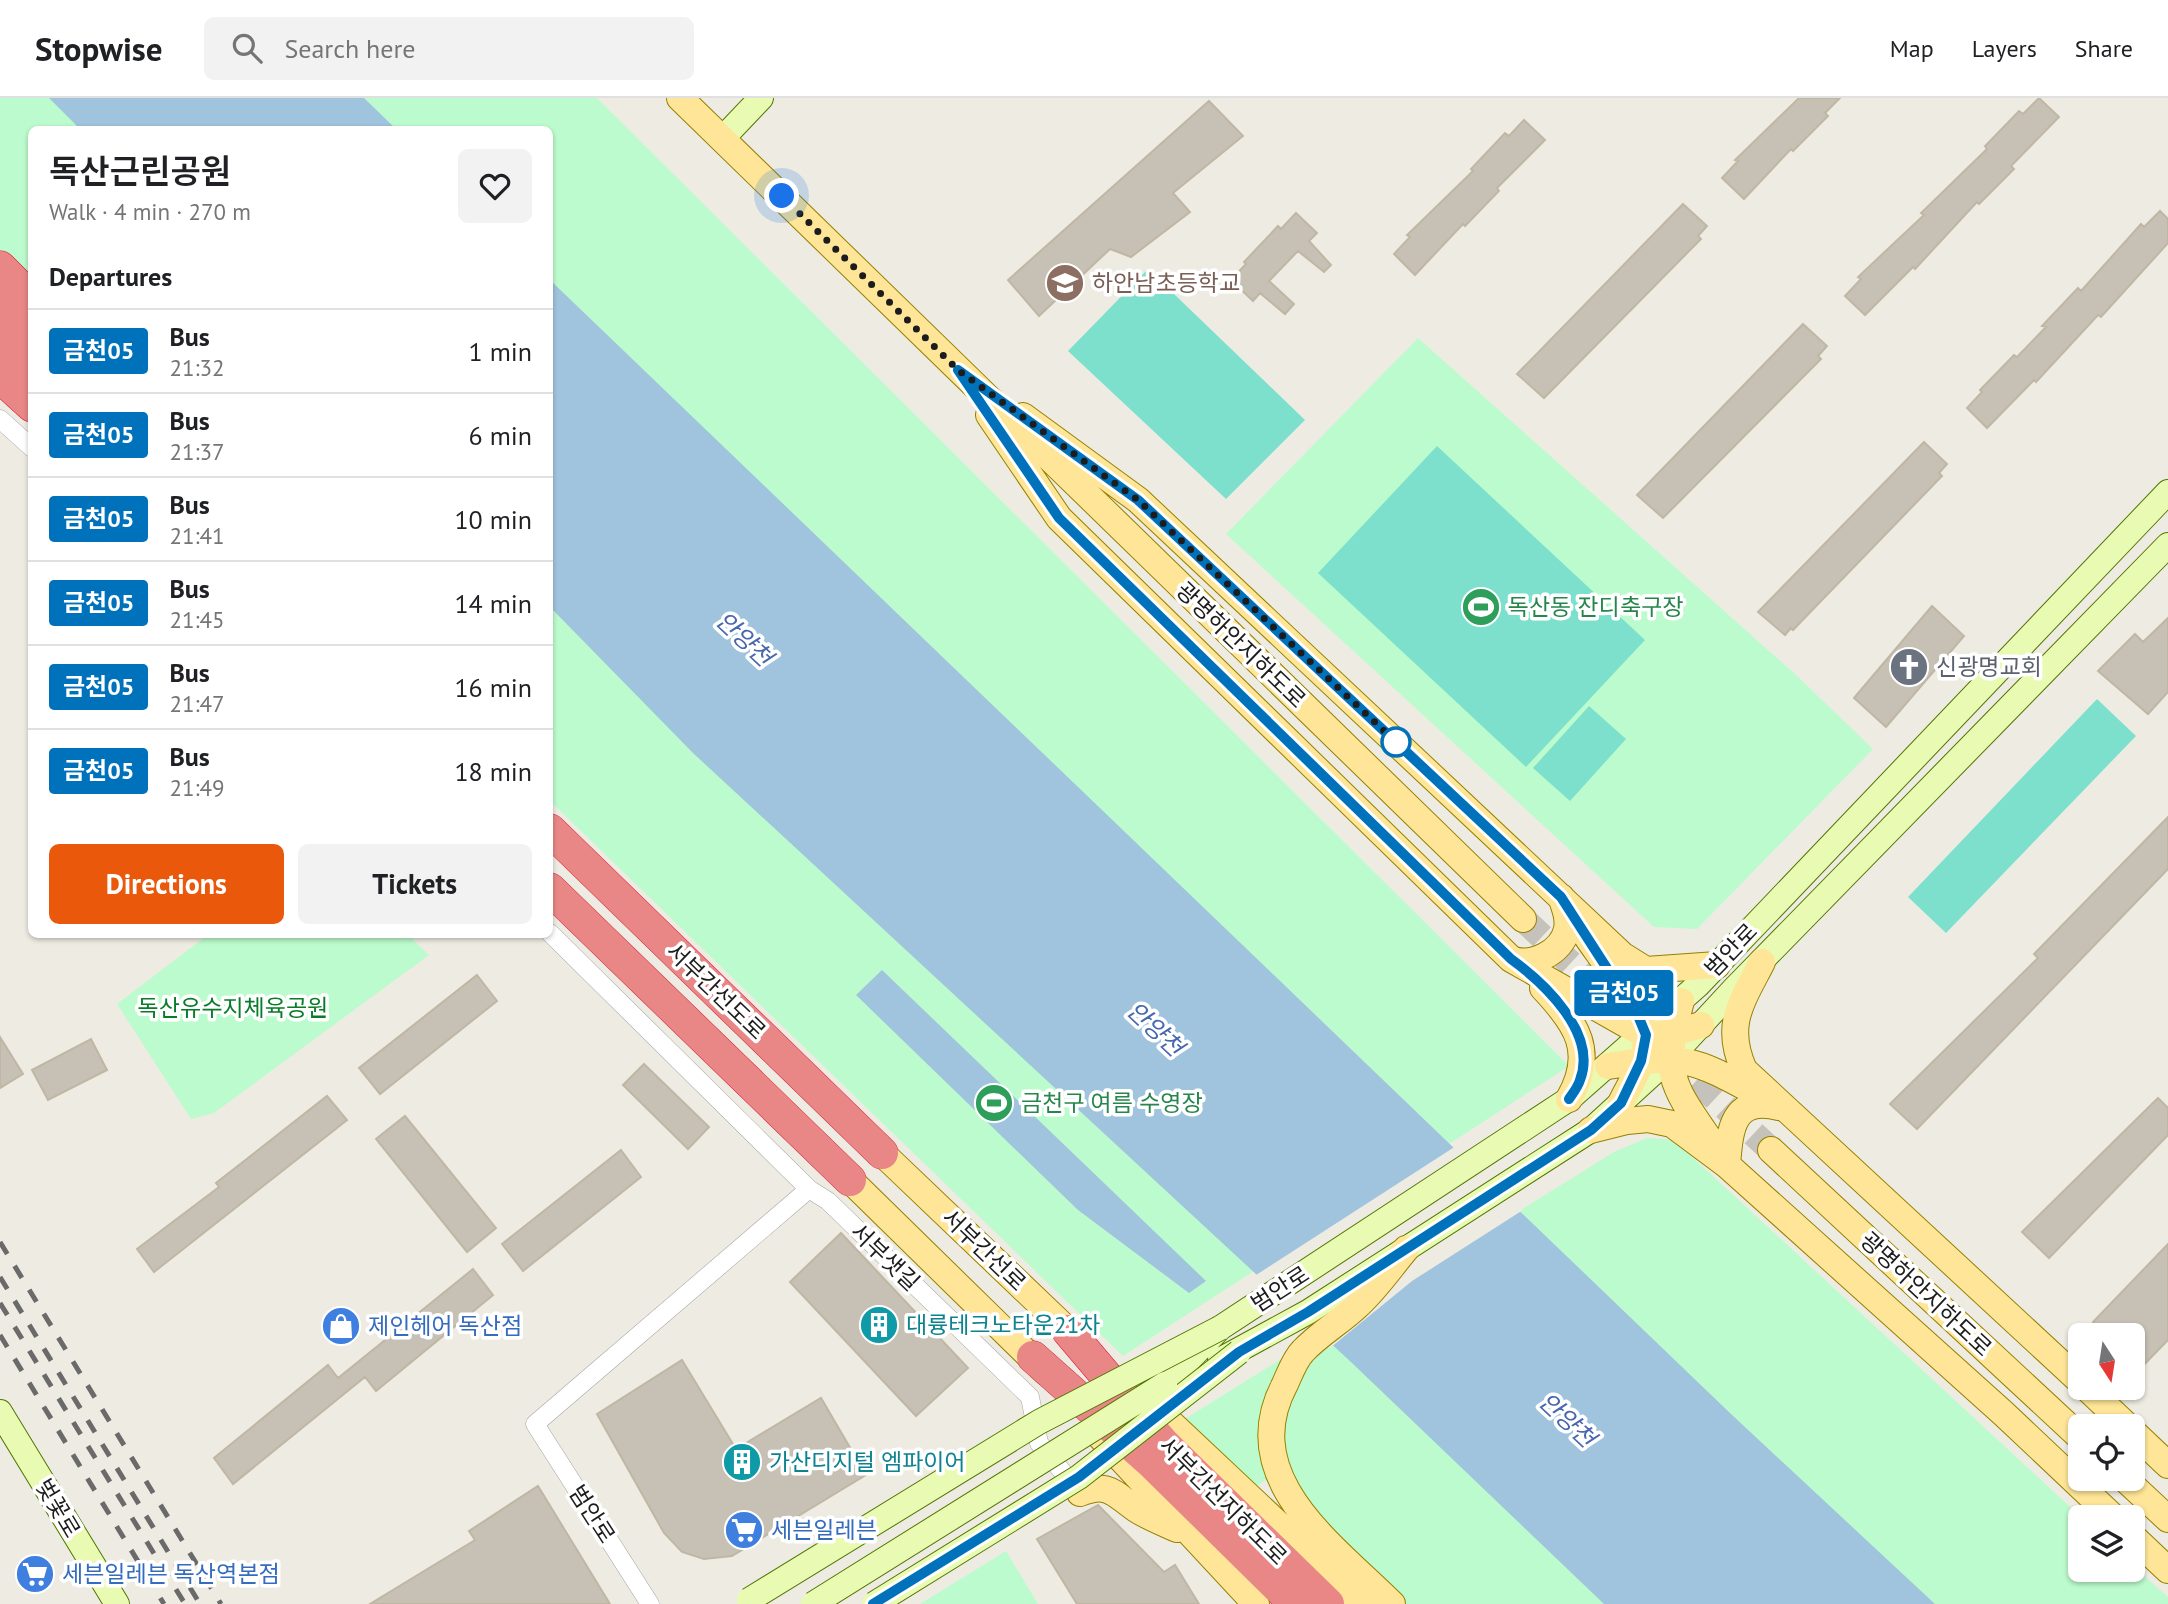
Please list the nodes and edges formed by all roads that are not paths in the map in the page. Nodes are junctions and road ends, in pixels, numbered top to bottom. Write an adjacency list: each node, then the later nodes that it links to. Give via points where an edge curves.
1 (680, 98): 3 (main road)
2 (761, 98): 3 (main road)
3 (723, 138): 10 (main road)
4 (0, 267): 5 (highway)
5 (28, 295)
6 (0, 305): 7 (highway)
7 (28, 332)
8 (0, 342): 9 (highway)
9 (28, 368)
10 (958, 370): 19 (main road, via 1138,500); 20 (main road, 광명하안지하도로); 23 (main road, via 1059,518)
11 (0, 377): 12 (highway)
12 (28, 402)
13 (0, 419): 14 (street)
14 (28, 444)
15 (2168, 492): 24 (main road, 범안로)
16 (2168, 545): 22 (main road, 범안로)
17 (553, 833): 36 (highway, 서부간선도로)
18 (553, 892): 38 (highway, 서부간선도로)
19 (1561, 897): 23 (main road, via 1567,927 1556,947 1532,962); 24 (main road, via 1622,955 1646,970); 27 (main road, via 1628,999)
20 (1523, 919)
21 (553, 936): 39 (street, 서부샛길)
22 (1762, 962): 26 (main road, 범안로); 33 (main road, via 1740,1005 1733,1036 1744,1070)
23 (1518, 964): 27 (main road); 31 (main road, via 1575,1027 1583,1058 1581,1079)
24 (1717, 965): 25 (main road, 범안로)
25 (1681, 1001): 27 (main road, 범안로); 28 (main road)
26 (1701, 1025): 28 (main road)
27 (1646, 1035): 28 (main road); 29 (main road); 30 (main road, 범안로)
28 (1672, 1046): 29 (main road); 32 (main road, 범안로); 33 (main road); 37 (main road, via 1670,1070 1680,1096)
29 (1641, 1061): 30 (main road); 32 (main road)
30 (1608, 1066): 31 (main road, 범안로)
31 (1569, 1099): 41 (main road, 범안로)
32 (1621, 1103): 34 (main road, 범안로)
33 (1784, 1109): 37 (main road, via 1764,1104 1739,1114 1730,1132); 45 (main road)
34 (1591, 1130): 37 (main road, via 1648,1119 1672,1124); 40 (main road, 범안로)
35 (1771, 1150): 50 (main road, 광명하안지하도로)
36 (882, 1153): 42 (main road, 서부간선로)
37 (1727, 1165): 55 (main road)
38 (850, 1180): 44 (main road, 서부간선로)
39 (808, 1189): 54 (street, 서부샛길, via 828,1202 1030,1397 1038,1443); 62 (street, 범안로, via 535,1424)
40 (1406, 1249): 43 (main road, 범안로); 69 (main road, via 1359,1305 1302,1352 1277,1398 1270,1438 1283,1488 1303,1515)
41 (1220, 1328): 46 (main road, 범안로, bridge); 60 (main road, bridge, via 1039,1422)
42 (1068, 1331): 67 (highway, 서부간선지하도로, via 1164,1444); 68 (main road, 서부간선로)
43 (1239, 1352): 46 (main road, 범안로, bridge); 64 (main road, bridge, via 1079,1477)
44 (1033, 1357): 57 (main road, 서부간선로, via 1124,1465); 66 (highway, 서부간선지하도로, via 1152,1463)
45 (2068, 1370)
46 (1165, 1384): 63 (main road, 범안로, bridge)
47 (2100, 1400): 49 (main road)
48 (0, 1412): 61 (main road, 벚꽃로)
49 (2114, 1414)
50 (2068, 1426)
51 (2145, 1443): 52 (main road)
52 (2168, 1465)
53 (2138, 1491): 56 (main road)
54 (1080, 1493): 57 (main road, via 1096,1487 1111,1490 1137,1509)
55 (2100, 1505)
56 (2168, 1519)
57 (1197, 1539): 65 (main road, 서부간선로)
58 (2145, 1548): 59 (main road)
59 (2168, 1570)
60 (746, 1602)
61 (117, 1604)
62 (650, 1604)
63 (813, 1604)
64 (874, 1604)
65 (1256, 1604)
66 (1295, 1604)
67 (1328, 1604)
68 (1363, 1604)
69 (1392, 1604)

